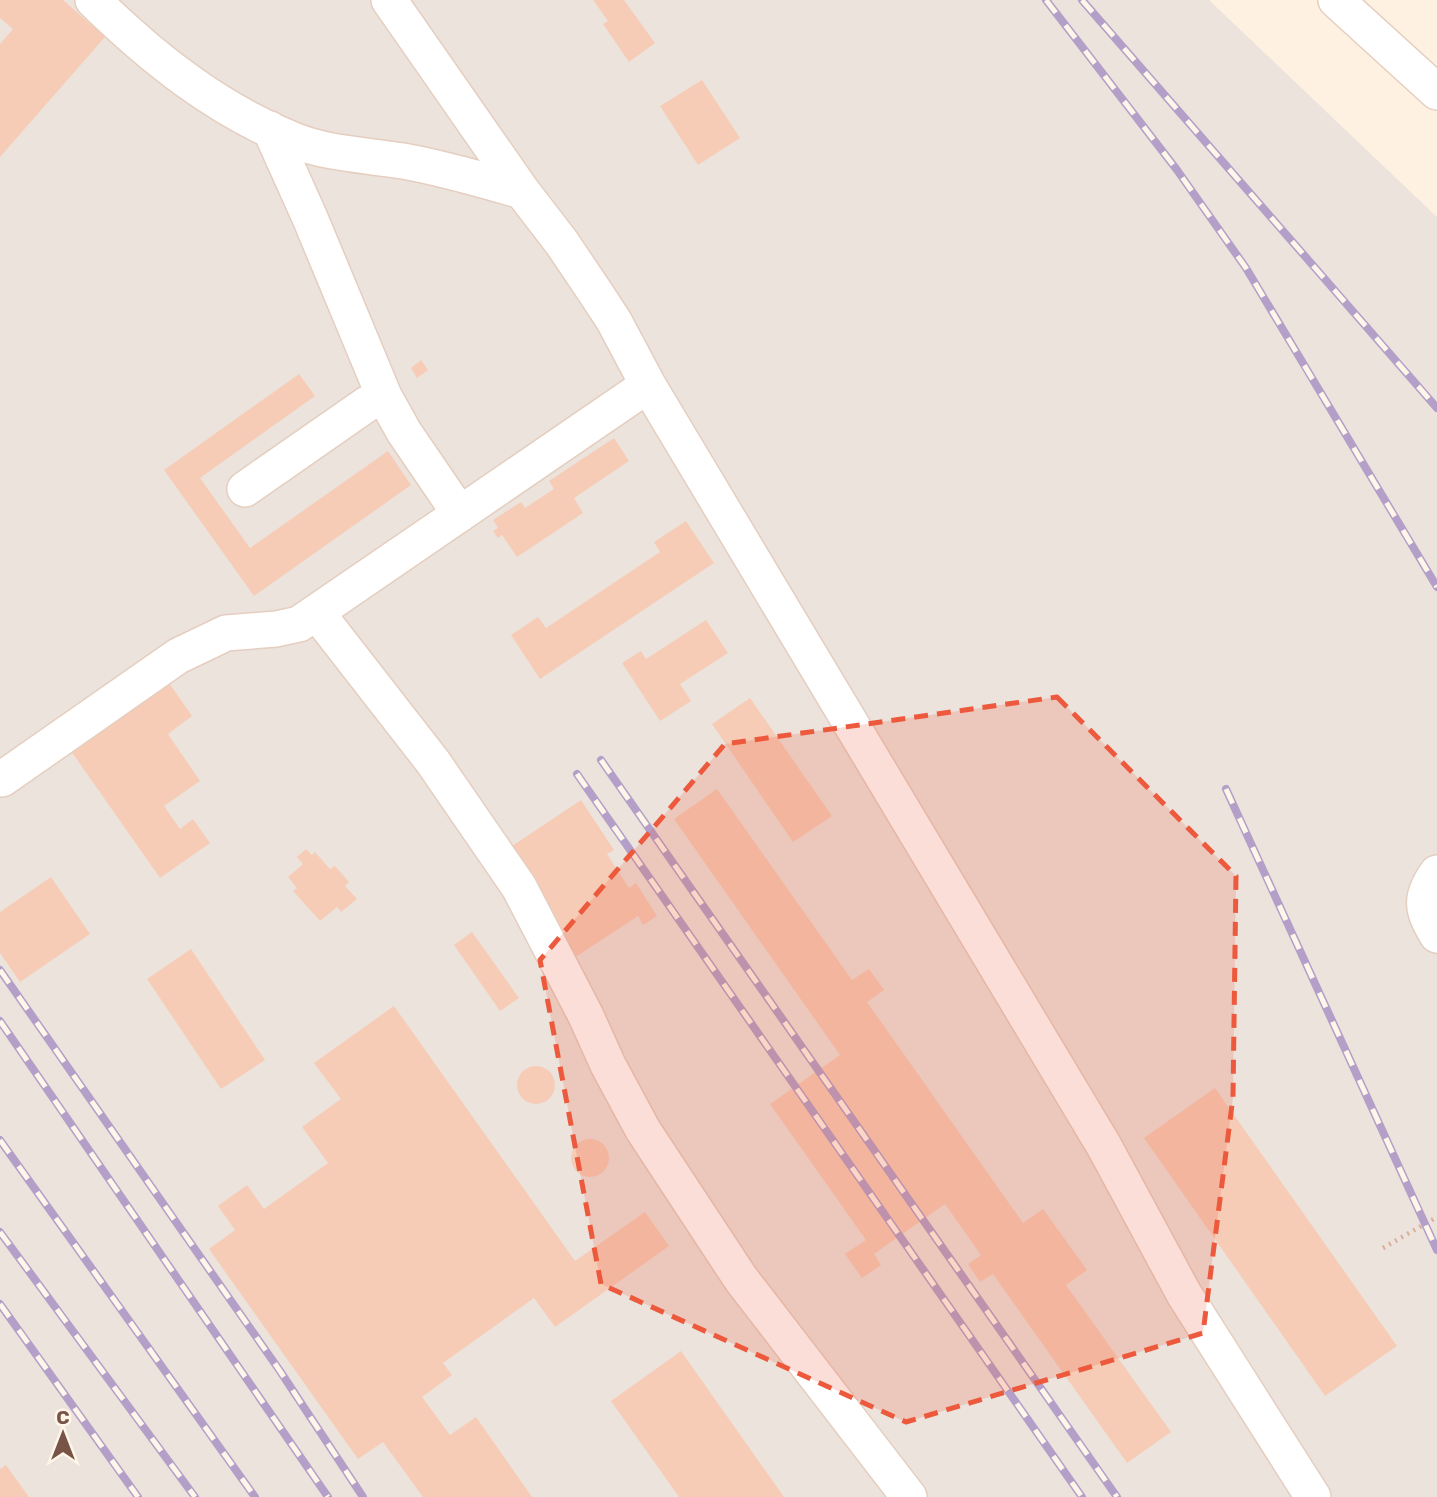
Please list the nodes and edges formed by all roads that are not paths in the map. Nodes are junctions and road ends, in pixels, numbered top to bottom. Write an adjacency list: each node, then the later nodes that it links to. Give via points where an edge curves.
1 (93, 0): 5 (street, via 133,40 190,84)
2 (389, 0): 6 (street)
3 (1336, 0): 4 (street)
4 (1437, 92)
5 (270, 129): 6 (street, via 323,149 429,166); 8 (street)
6 (522, 191): 7 (street, via 595,292)
7 (648, 384): 10 (street); 16 (street, via 1104,1146 1184,1294)
8 (384, 396): 9 (street); 10 (street)
9 (245, 489)
10 (460, 514): 11 (street)
11 (317, 613): 12 (street, via 299,624 226,633 201,643); 15 (street, via 433,762 519,887 643,1130 741,1279)
12 (2, 779)
13 (1437, 873): 14 (street, via 1424,896 1425,915)
14 (1437, 935)
15 (909, 1497)
16 (1313, 1497)

